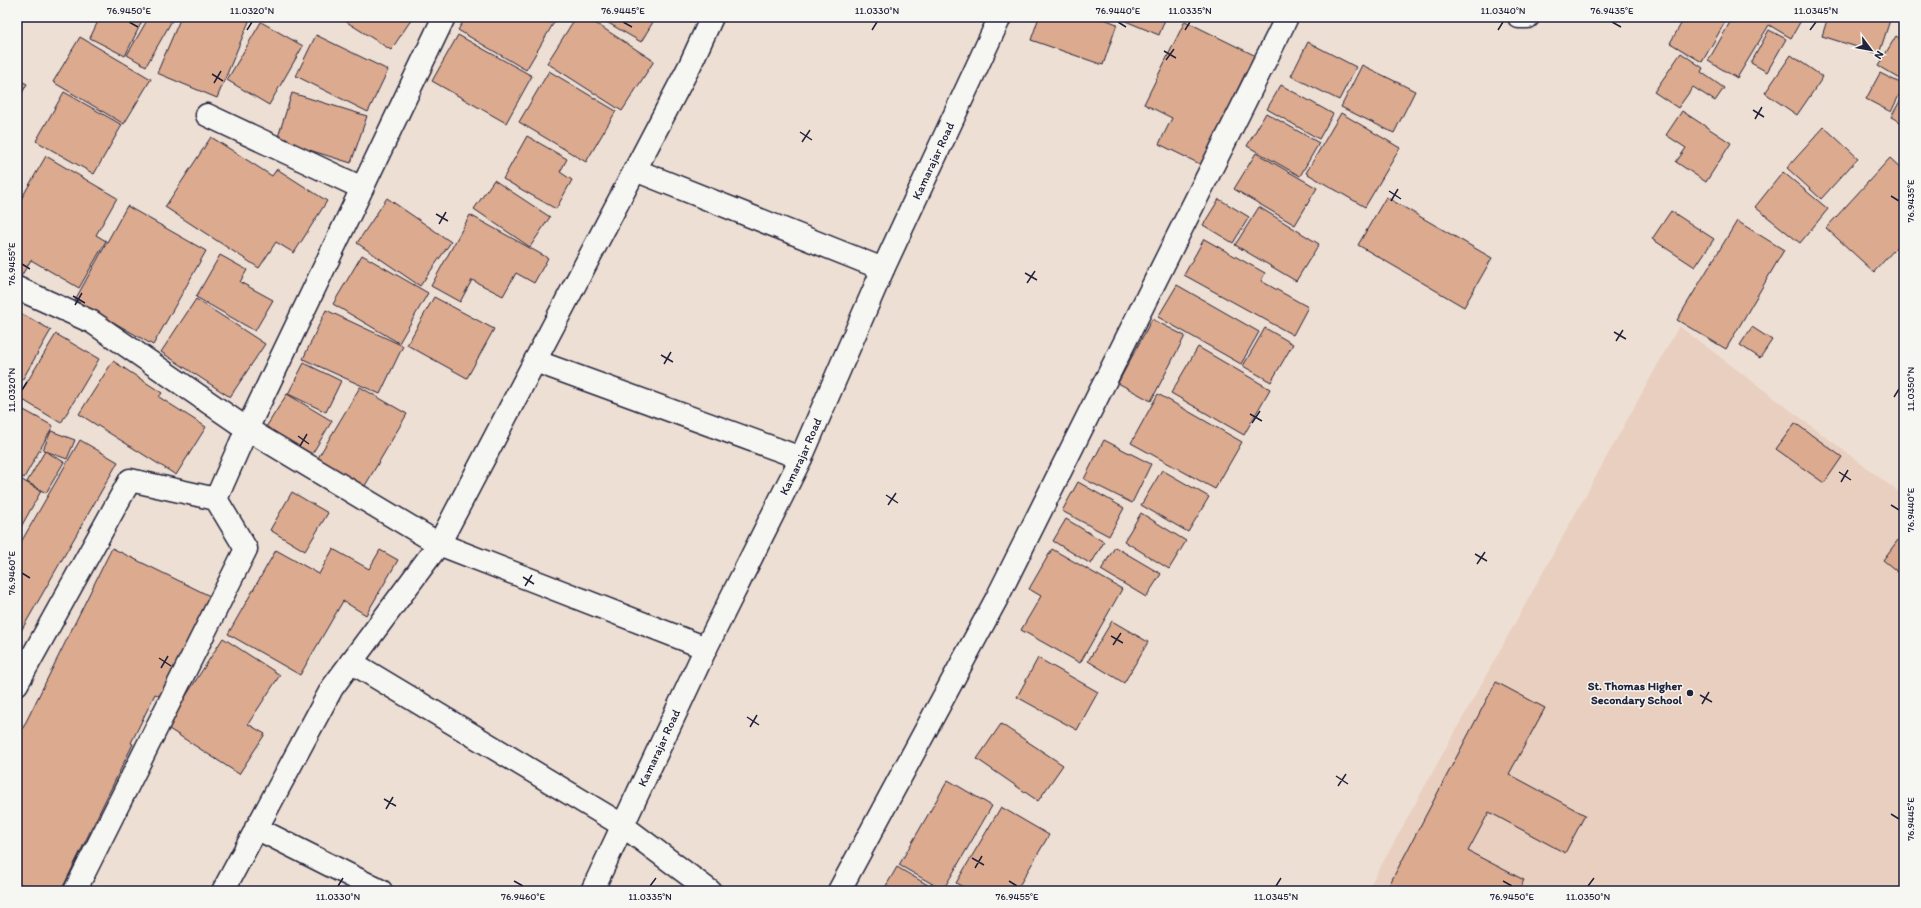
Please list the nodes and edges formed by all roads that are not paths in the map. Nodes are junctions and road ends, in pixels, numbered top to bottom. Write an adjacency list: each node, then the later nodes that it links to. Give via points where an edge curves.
1 (444, 17): 9 (street)
2 (712, 17): 8 (street)
3 (1000, 17): 10 (street, Kamarajar Road)
4 (1287, 17): 27 (street, via 997,598)
5 (1519, 17): 6 (street)
6 (1528, 17)
7 (207, 115): 9 (street)
8 (635, 170): 10 (street); 12 (street)
9 (362, 188): 13 (street)
10 (883, 269): 14 (street, Kamarajar Road)
11 (17, 288): 13 (street, via 92,322)
12 (534, 361): 14 (street); 16 (street)
13 (247, 429): 15 (street); 16 (street)
14 (801, 458): 17 (street, Kamarajar Road)
15 (216, 499): 19 (street, via 130,480); 22 (street, via 246,549)
16 (439, 544): 17 (street); 18 (street)
17 (706, 648): 20 (street, Kamarajar Road)
18 (351, 662): 20 (street); 21 (street, via 332,688)
19 (17, 684)
20 (622, 825): 25 (street, Kamarajar Road); 26 (street)
21 (256, 828): 23 (street); 24 (street)
22 (75, 891)
23 (223, 891)
24 (381, 891)
25 (592, 891)
26 (710, 891)
27 (839, 891)

